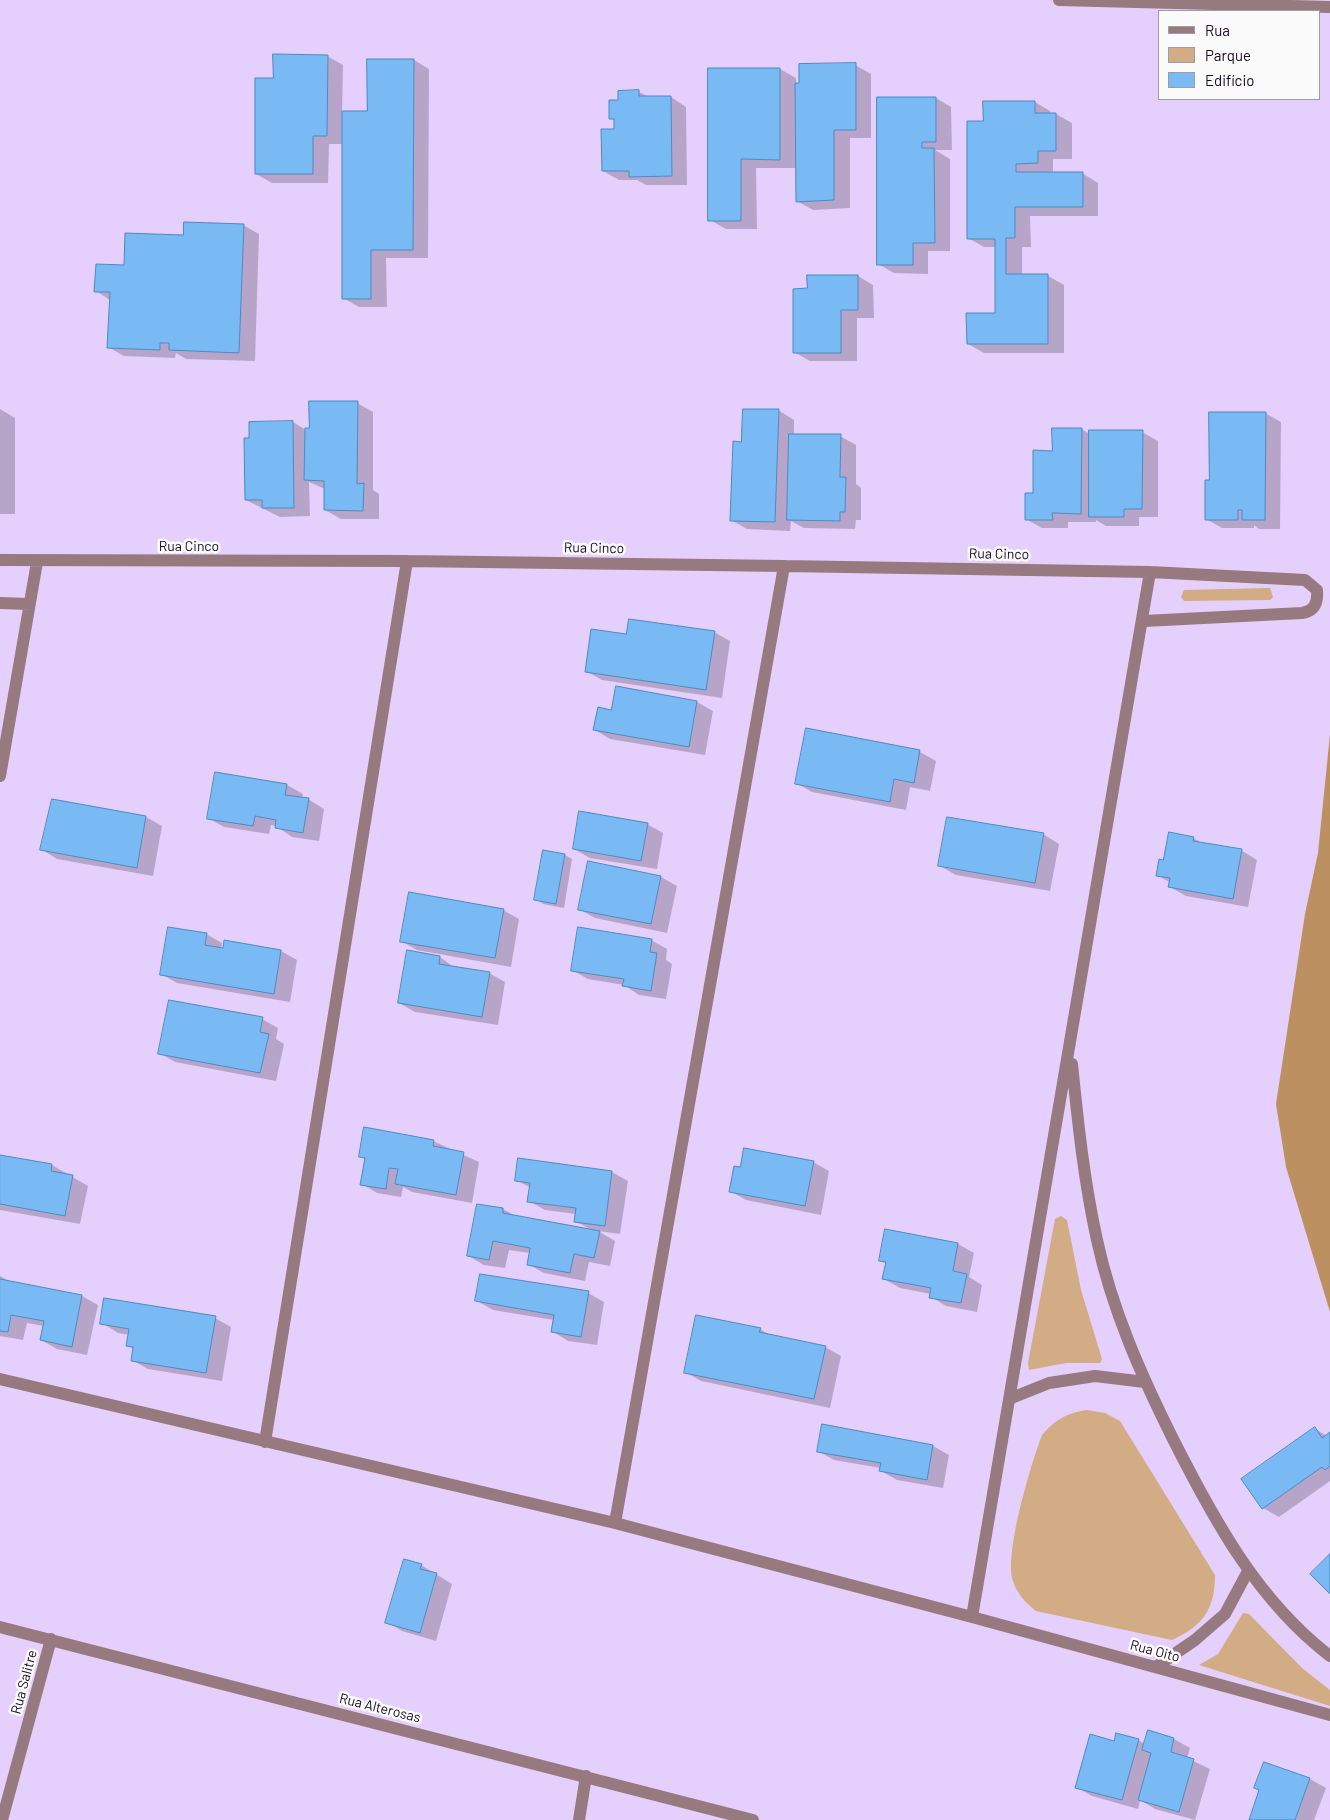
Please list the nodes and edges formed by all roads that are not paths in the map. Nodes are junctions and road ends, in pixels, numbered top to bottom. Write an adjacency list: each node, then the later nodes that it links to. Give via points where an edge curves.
1 (1059, 0): 2 (street)
2 (1330, 7)
3 (0, 560): 5 (street, Rua Cinco)
4 (407, 560): 5 (street, Rua Cinco); 6 (street, Rua Cinco); 16 (street)
5 (37, 562): 9 (street)
6 (784, 566): 7 (street, Rua Cinco); 17 (street)
7 (1150, 572): 10 (street); 10 (street, Rua Cinco, via 1305,580 1317,590 1318,601 1312,609 1302,613)
8 (0, 603): 9 (street)
9 (29, 604): 11 (street)
10 (1144, 621): 12 (street)
11 (0, 776)
12 (1070, 1049): 14 (street, via 1083,1167 1097,1241); 15 (street)
13 (0, 1379): 16 (street, Rua Oito)
14 (1144, 1382): 15 (street, via 1096,1376 1048,1383); 18 (street, via 1192,1476)
15 (1009, 1399): 19 (street)
16 (265, 1442): 17 (street, Rua Oito)
17 (615, 1523): 19 (street, Rua Oito)
18 (1248, 1571): 22 (street, via 1285,1615); 23 (street, via 1225,1614 1196,1640)
19 (972, 1616): 23 (street, Rua Oito)
20 (0, 1627): 21 (street, Rua Alterosas)
21 (52, 1640): 25 (street, Rua Alterosas); 26 (street, Rua Salitre)
22 (1330, 1656)
23 (1157, 1666): 24 (street, Rua Oito)
24 (1330, 1715)
25 (586, 1776): 27 (street); 28 (street, Rua Alterosas)
26 (2, 1820)
27 (579, 1820)
28 (753, 1820)

